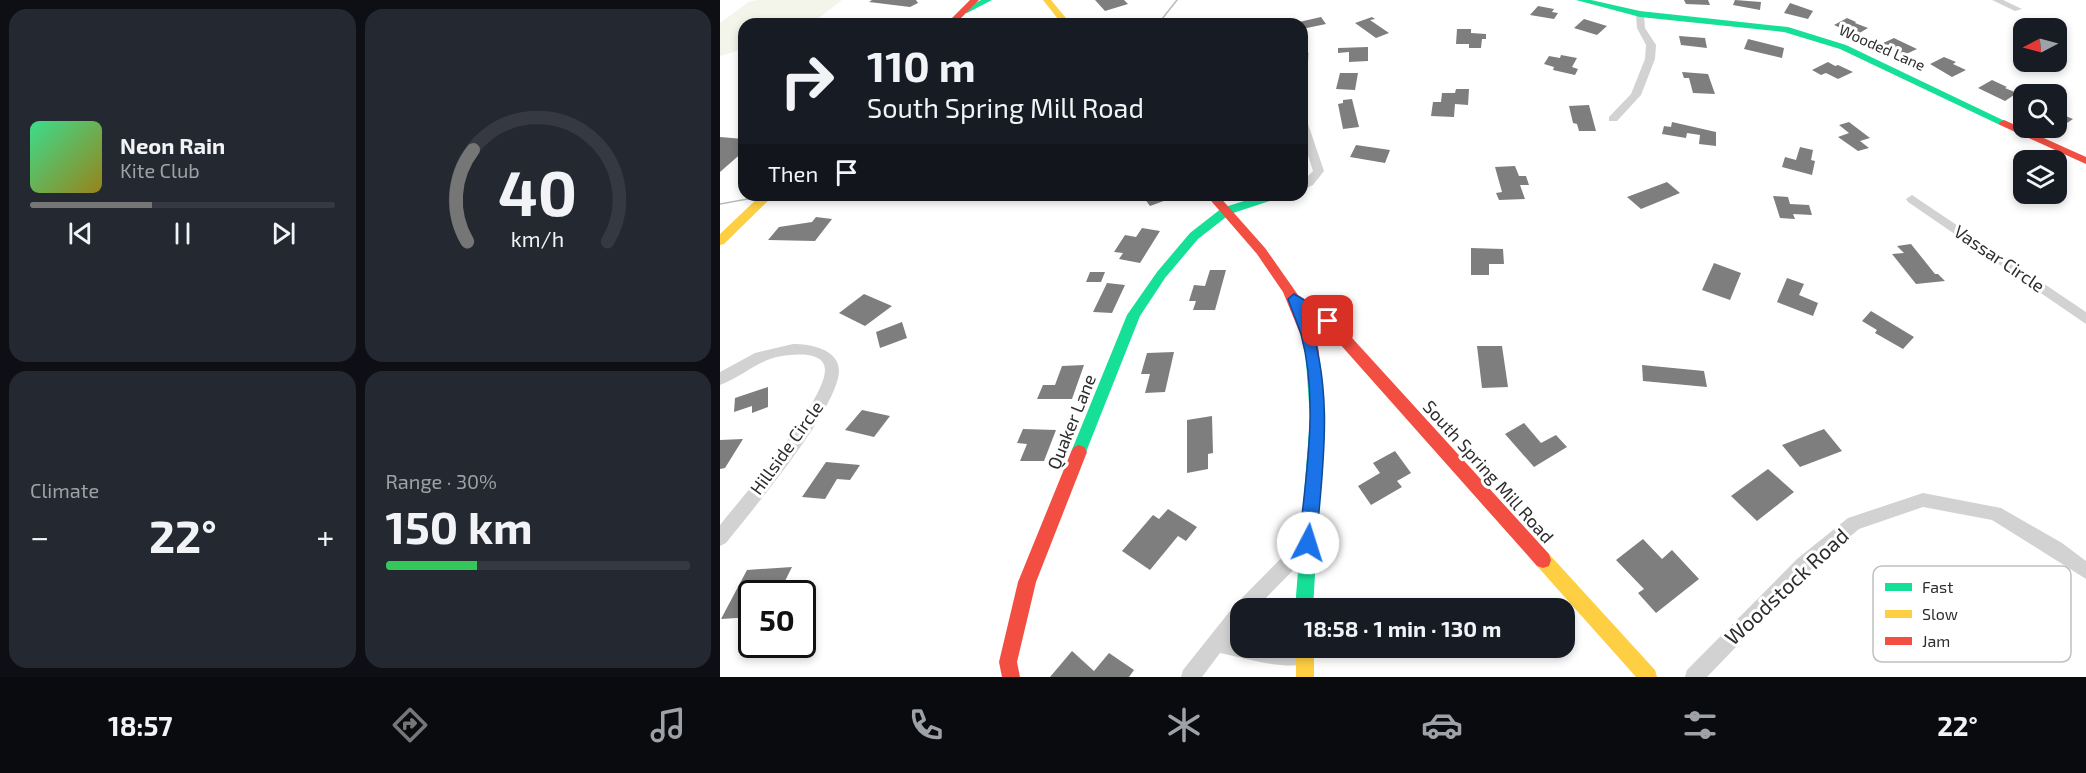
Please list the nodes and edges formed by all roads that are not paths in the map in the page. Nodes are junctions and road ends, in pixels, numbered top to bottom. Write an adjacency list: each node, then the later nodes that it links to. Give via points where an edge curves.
1 (975, 0): 7 (main road)
2 (988, 0): 7 (main road)
3 (1047, 0): 10 (main road)
4 (1580, 0): 8 (main road, Wooded Lane)
5 (1996, 0): 6 (street)
6 (2018, 9)
7 (964, 11): 9 (main road)
8 (1640, 14): 11 (street, via 1641,28 1650,45 1650,59 1636,95); 13 (main road, Wooded Lane, via 1785,30 1843,47)
9 (956, 18)
10 (1062, 18)
11 (1613, 118)
12 (1308, 139): 14 (street, via 1319,171)
13 (2086, 161)
14 (1308, 183)
15 (1912, 199): 22 (street, Vassar Circle)
16 (762, 201): 20 (main road)
17 (1217, 201): 19 (main road)
18 (1258, 201): 19 (main road, Quaker Lane)
19 (1226, 212): 21 (main road, via 1280,276); 33 (main road, Quaker Lane, via 1194,236 1134,315 1027,582 1008,662)
20 (720, 241)
21 (1294, 299): 25 (main road, via 1307,334 1316,384 1317,447); 36 (main road, South Spring Mill Road, via 1328,321)
22 (2086, 319)
23 (720, 379): 24 (street, Hillside Circle, via 757,357 798,349 820,353 832,372 821,402)
24 (720, 538)
25 (1308, 543): 27 (street); 28 (main road)
26 (2086, 571): 37 (street, Woodstock Road, via 1995,513 1923,500 1854,524 1803,565)
27 (1254, 598)
28 (1305, 598)
29 (1230, 625): 30 (street)
30 (1216, 643): 31 (street); 34 (street)
31 (1230, 646)
32 (1305, 658): 35 (main road)
33 (1011, 677)
34 (1190, 677)
35 (1305, 677)
36 (1648, 677)
37 (1694, 677)

